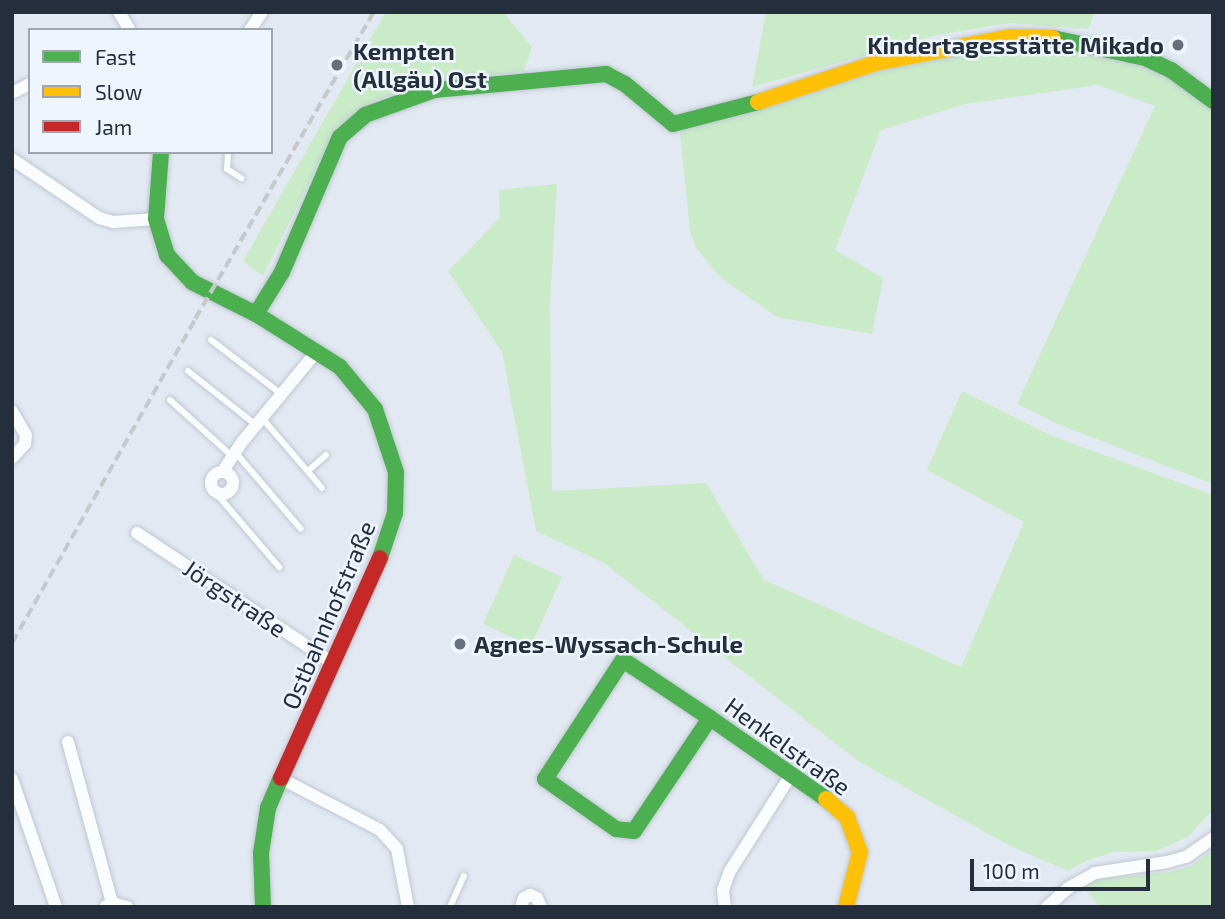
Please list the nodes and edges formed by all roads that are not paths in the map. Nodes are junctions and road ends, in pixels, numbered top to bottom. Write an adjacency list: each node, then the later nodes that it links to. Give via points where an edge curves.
1 (119, 12): 3 (street)
2 (262, 12): 4 (street)
3 (129, 28)
4 (251, 28)
5 (28, 85): 6 (street)
6 (12, 93)
7 (1213, 101): 13 (street, via 1171,70 1145,58 1071,40 1010,37 876,63 746,106 673,124 606,74 434,90 375,110 351,125 334,144 282,272)
8 (160, 154): 12 (street, Ostbahnhofstraße)
9 (229, 154): 11 (lane, via 227,169)
10 (12, 159): 12 (street, via 99,218 113,222)
11 (241, 178)
12 (156, 219): 13 (street, Ostbahnhofstraße, via 167,255 192,282)
13 (256, 314): 15 (street, Ostbahnhofstraße)
14 (211, 340): 17 (lane)
15 (317, 351): 17 (street); 30 (street, Ostbahnhofstraße, via 340,367 375,409 396,472 395,513 367,592)
16 (188, 371): 20 (lane)
17 (282, 395): 20 (street)
18 (170, 400): 21 (lane)
19 (12, 411): 23 (street, via 26,435 25,444)
20 (259, 421): 21 (street); 24 (lane)
21 (234, 454): 26 (street, via 223,471 232,477 232,488 222,494); 27 (lane)
22 (326, 455): 24 (lane)
23 (12, 458)
24 (308, 471): 25 (lane)
25 (322, 488)
26 (215, 492): 29 (lane)
27 (301, 529)
28 (137, 533): 30 (street, Jörgstraße)
29 (279, 568)
30 (333, 663): 35 (street, Ostbahnhofstraße)
31 (710, 718): 31 (street, Henkelstraße, via 634,831 616,829 545,779 623,660); 33 (street, Henkelstraße)
32 (68, 742): 38 (street)
33 (791, 775): 46 (street, via 730,871 723,890); 47 (street, Henkelstraße, via 847,817 858,842 859,863)
34 (12, 779): 39 (street)
35 (282, 779): 41 (street, Ostbahnhofstraße, via 268,808 261,853); 42 (street, via 380,830 397,849)
36 (1213, 838): 48 (street, via 1186,857 1095,873)
37 (464, 876): 43 (lane)
38 (109, 905): 40 (street)
39 (56, 907)
40 (127, 907)
41 (263, 907)
42 (408, 907)
43 (450, 907)
44 (520, 907): 45 (street, via 530,895)
45 (541, 907)
46 (725, 907)
47 (846, 907)
48 (1047, 907)

